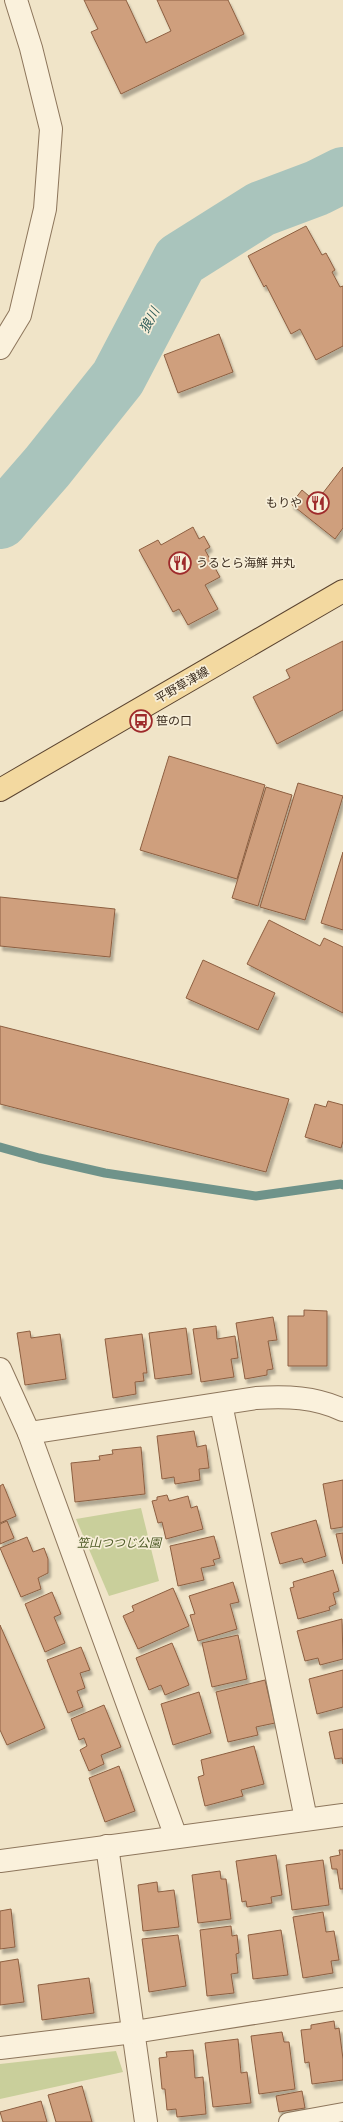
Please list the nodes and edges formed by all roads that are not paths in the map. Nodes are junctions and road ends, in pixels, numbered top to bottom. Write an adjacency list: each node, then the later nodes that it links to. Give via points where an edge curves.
1 (16, 0): 2 (street, via 51,129 45,209 20,315)
2 (0, 348)
3 (343, 591): 4 (main road, 平野草津線)
4 (0, 790)
5 (0, 1369): 8 (street)
6 (221, 1404): 7 (street, via 289,1396 328,1403); 8 (street); 10 (street)
7 (343, 1410)
8 (29, 1433): 11 (street)
9 (343, 1814): 10 (street)
10 (306, 1820): 11 (street)
11 (176, 1837): 12 (street)
12 (107, 1846): 13 (street); 15 (street)
13 (0, 1861)
14 (343, 1999): 15 (street)
15 (134, 2032): 16 (street); 18 (street)
16 (0, 2048)
17 (343, 2112): 19 (lane)
18 (146, 2122)
19 (288, 2122)

